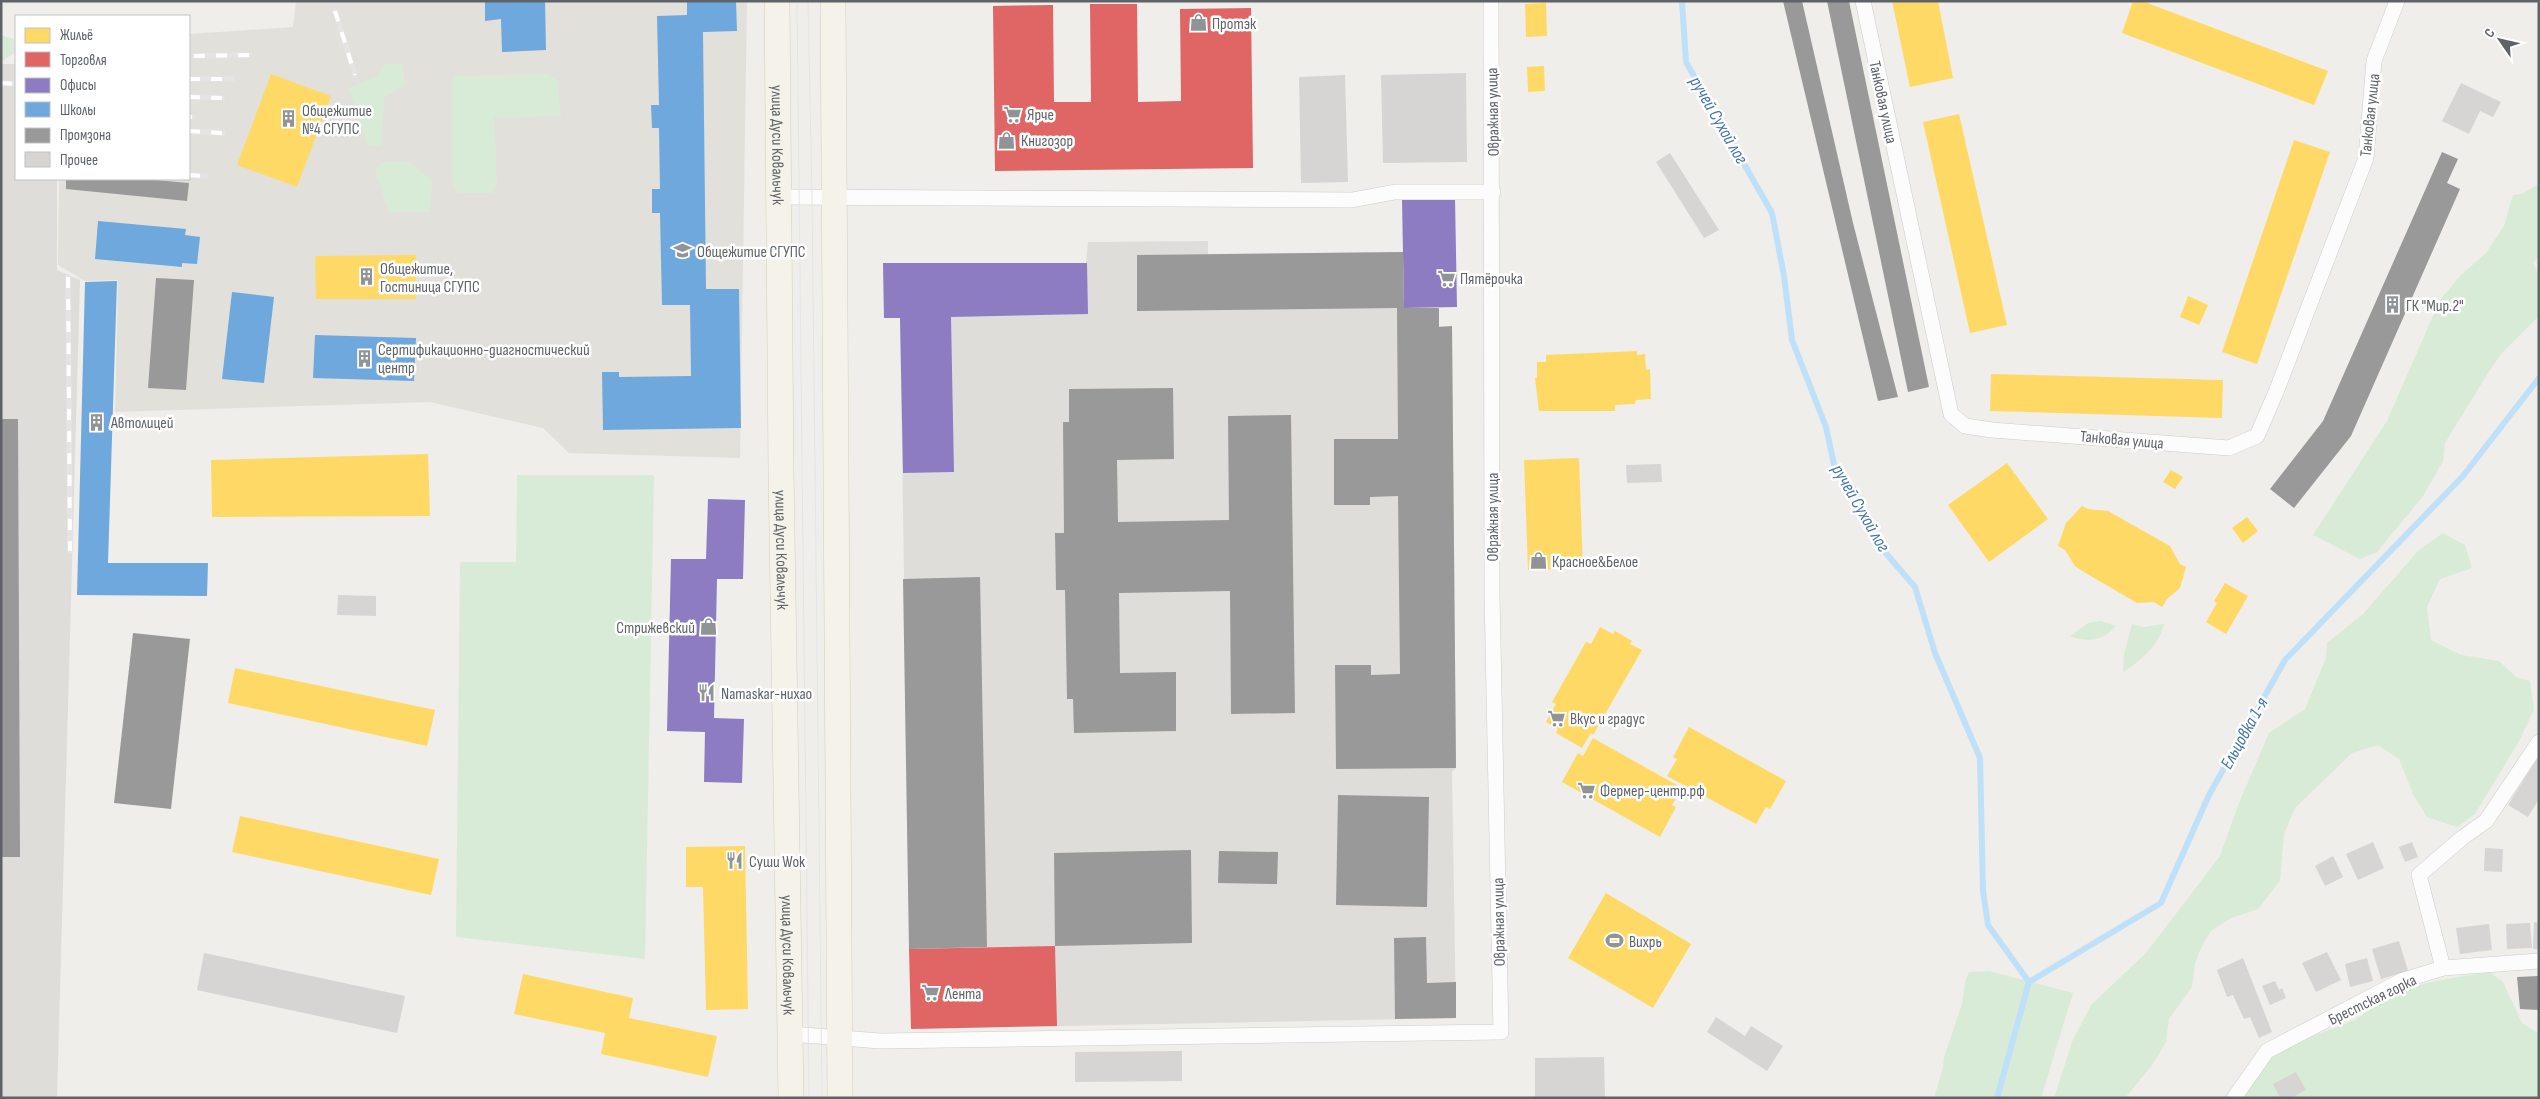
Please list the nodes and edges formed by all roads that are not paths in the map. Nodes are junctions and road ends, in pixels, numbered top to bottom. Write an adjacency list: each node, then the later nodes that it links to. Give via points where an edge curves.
1 (777, 1): 7 (main road, улица Дуси Ковальчук)
2 (833, 1): 8 (main road)
3 (1491, 1): 6 (street, Овражная улица)
4 (1863, 1): 5 (street, Танковая улица, via 1950,414 1965,426 1992,430 2229,448 2257,436 2366,158 2374,61)
5 (2397, 1)
6 (1493, 192): 8 (street, via 1395,192 1352,200); 13 (street, Овражная улица, via 1492,595 1501,1032)
7 (779, 197): 8 (street); 12 (main road, улица Дуси Ковальчук)
8 (834, 197): 13 (main road)
9 (2539, 742): 11 (street, via 2486,822 2462,838 2420,875)
10 (2539, 961): 11 (street, Брестская горка)
11 (2443, 968): 16 (street, Брестская горка, via 2401,981 2267,1051)
12 (791, 1034): 13 (street); 14 (main road, улица Дуси Ковальчук)
13 (840, 1038): 15 (main road)
14 (791, 1098)
15 (840, 1098)
16 (2234, 1098)

